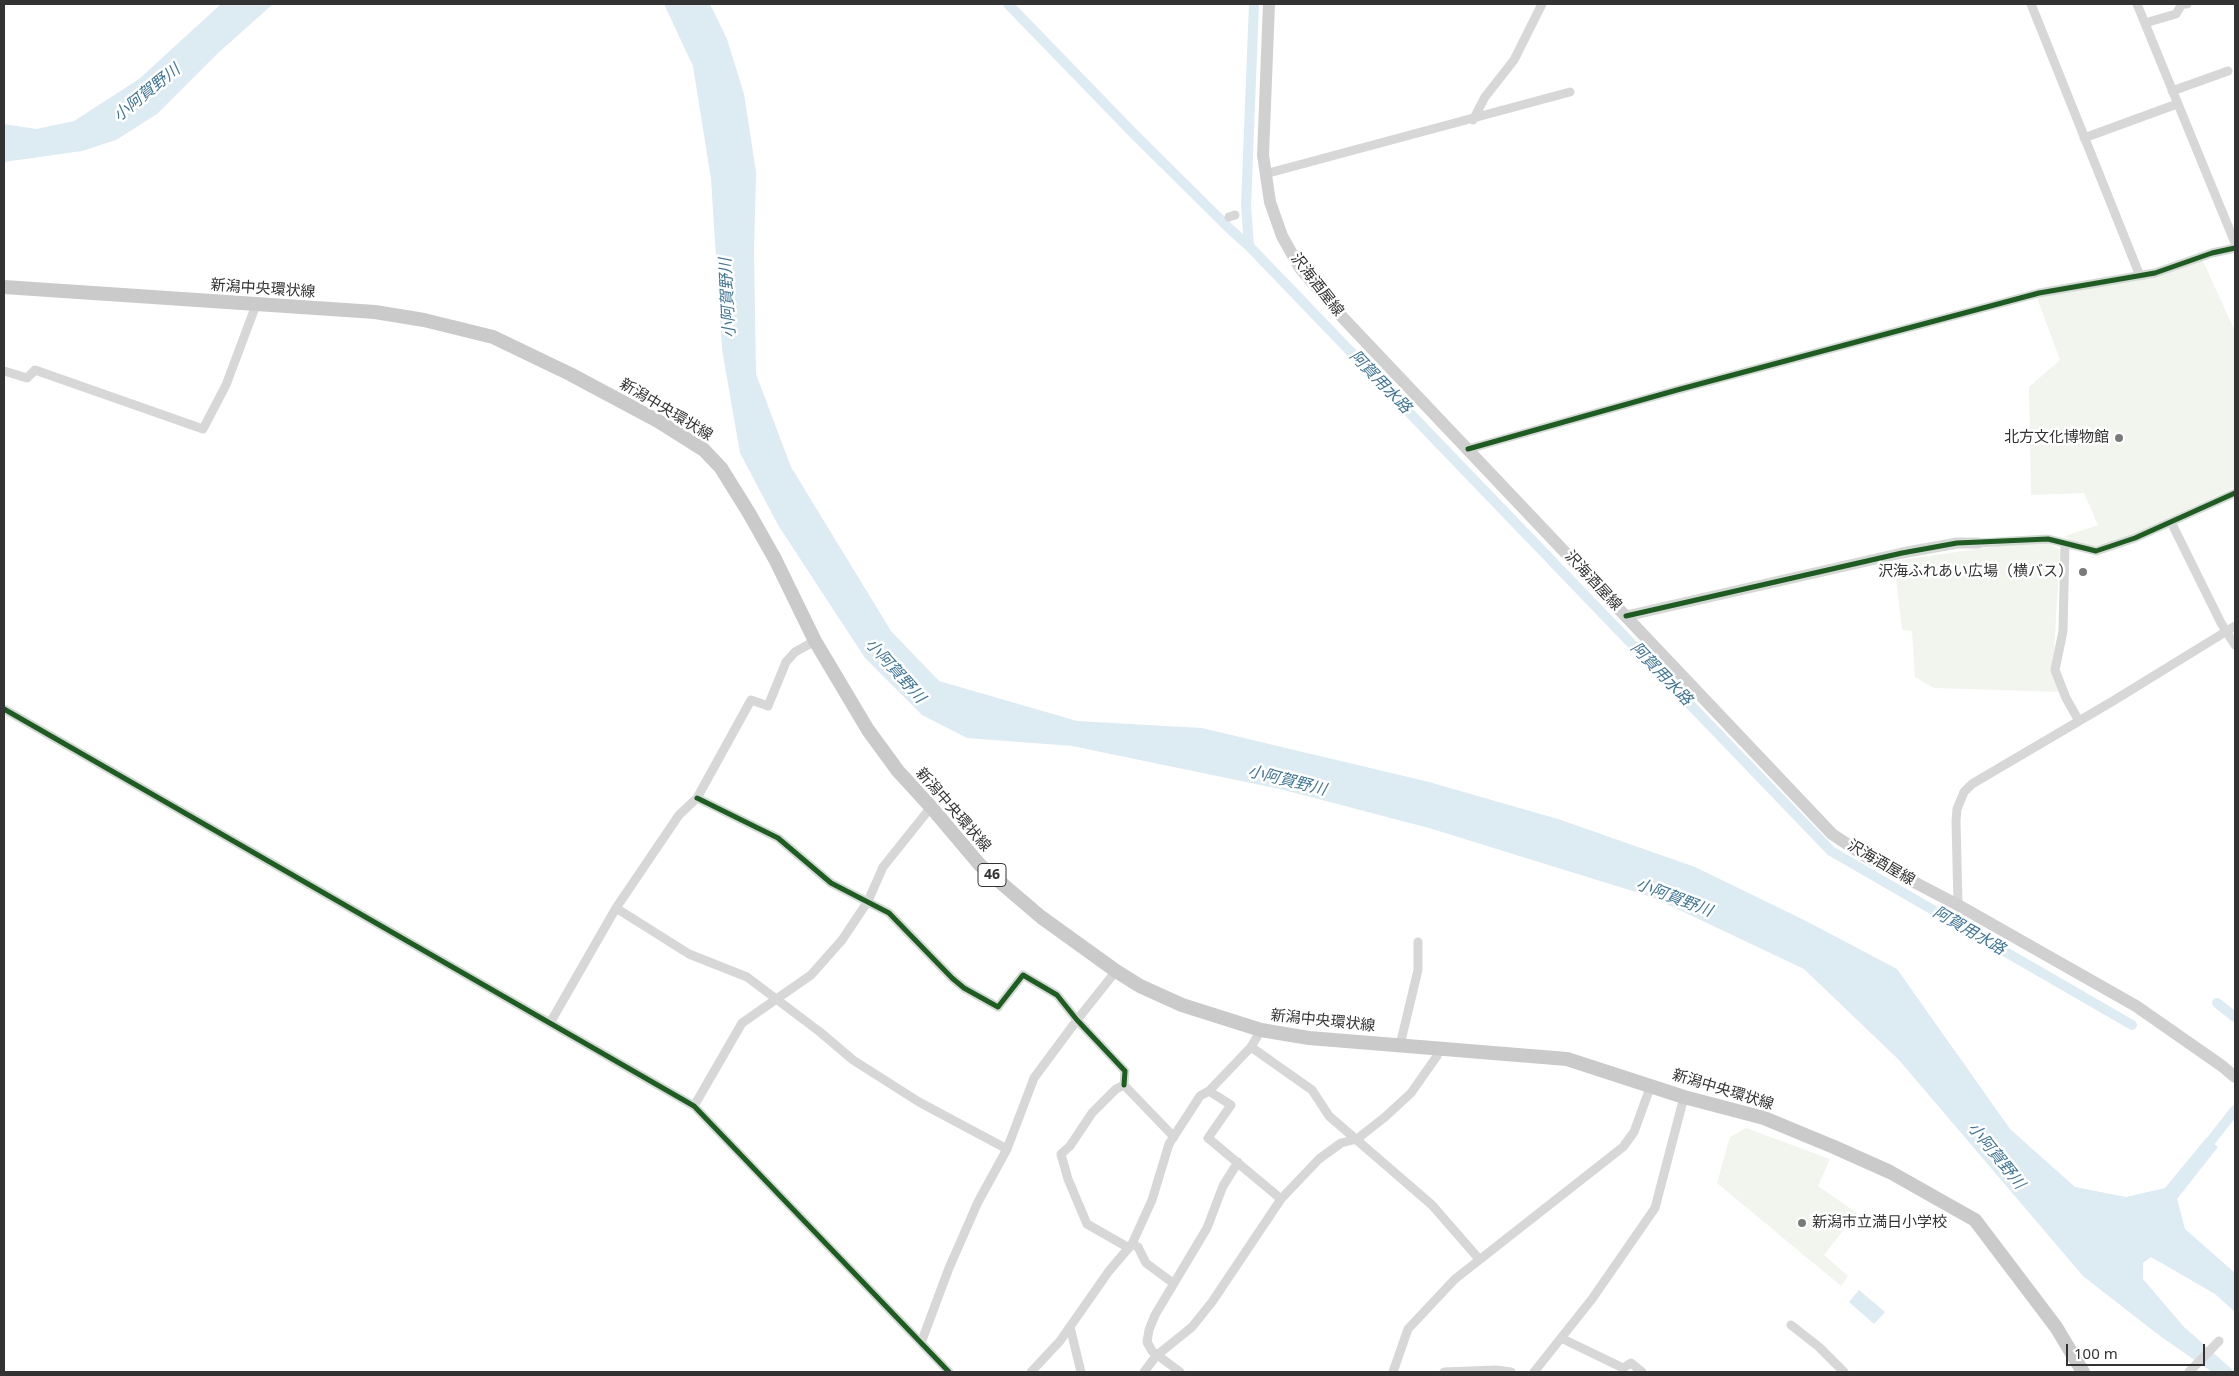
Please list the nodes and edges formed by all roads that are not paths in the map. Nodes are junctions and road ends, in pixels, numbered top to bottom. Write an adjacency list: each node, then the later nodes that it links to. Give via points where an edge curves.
1 (1268, 4): 13 (main road, 沢海酒屋線)
2 (1542, 4): 11 (street, via 1514,60 1485,97)
3 (2031, 4): 12 (street)
4 (2137, 4): 6 (street)
5 (2187, 4): 6 (street, via 2182,4 2176,14)
6 (2145, 24): 8 (street)
7 (2228, 72): 8 (street)
8 (2172, 91): 10 (street)
9 (1570, 92): 11 (street)
10 (2178, 104): 12 (street); 14 (street)
11 (1473, 120): 13 (street)
12 (2084, 138): 16 (street)
13 (1265, 174): 20 (main road, 沢海酒屋線, via 1270,202 1282,236 1300,268)
14 (2235, 243)
15 (2235, 248): 16 (street)
16 (2140, 276): 20 (street, via 2039,293)
17 (4, 287): 18 (main road, 新潟中央環状線 / 46)
18 (256, 305): 19 (street, via 226,385 203,429 35,370 27,378); 28 (main road, 新潟中央環状線 / 46, via 375,312 492,336 684,436 721,468 775,559)
19 (4, 371)
20 (1468, 449): 25 (main road, 沢海酒屋線)
21 (2235, 493): 22 (street)
22 (2171, 522): 24 (street, via 2096,551); 27 (street)
23 (1978, 543): 24 (street, via 2048,539); 25 (street, via 1958,543 1902,553)
24 (2064, 544): 31 (street, via 2063,630 2056,670)
25 (1626, 616): 35 (main road, 沢海酒屋線, via 1832,834 1868,858)
26 (2235, 626): 27 (street)
27 (2226, 631): 29 (street); 31 (street)
28 (816, 641): 32 (street, via 794,652 786,662 768,706 751,700); 33 (main road, 新潟中央環状線 / 46, via 868,730 898,771)
29 (2235, 645)
30 (4, 709): 41 (street)
31 (2079, 721): 35 (street, via 1972,784 1964,792 1956,821)
32 (697, 798): 34 (street, via 778,838 831,883); 36 (street, via 679,815)
33 (931, 807): 34 (street, via 883,867); 38 (main road, 新潟中央環状線 / 46, via 980,866 1041,918)
34 (868, 900): 39 (street, via 842,940 811,975); 40 (street, via 889,912 964,988 998,1007 1023,975 1057,995)
35 (1958, 904): 46 (main road, 沢海酒屋線, via 2136,1006)
36 (616, 908): 39 (street, via 689,954 747,977); 41 (street)
37 (1418, 942): 43 (street, via 1418,970)
38 (1116, 971): 40 (street); 42 (main road, 新潟中央環状線 / 46, via 1182,1005)
39 (777, 998): 51 (street, via 742,1023); 54 (street, via 853,1060 919,1102)
40 (1077, 1020): 47 (street, via 1125,1070); 54 (street, via 1034,1078)
41 (550, 1023): 51 (street)
42 (1261, 1030): 43 (main road, 新潟中央環状線 / 46, via 1309,1038); 44 (street)
43 (1400, 1045): 45 (main road, 新潟中央環状線 / 46)
44 (1251, 1047): 49 (street); 53 (street, via 1312,1090 1329,1116)
45 (1439, 1049): 48 (main road, 新潟中央環状線 / 46, via 1567,1059); 53 (street, via 1411,1093)
46 (2235, 1077)
47 (1124, 1085): 52 (street); 57 (street, via 1092,1113 1061,1154 1087,1224)
48 (1651, 1086): 50 (main road, 新潟中央環状線 / 46); 58 (street, via 1634,1132 1623,1147)
49 (1209, 1091): 52 (street, via 1200,1096); 55 (street, via 1231,1105 1208,1138)
50 (1684, 1097): 62 (street, via 1655,1208); 78 (main road, 新潟中央環状線 / 46, via 1764,1118 1834,1147 1890,1172 1975,1220 2056,1327)
51 (694, 1106): 64 (street)
52 (1174, 1137): 57 (street, via 1145,1217)
53 (1356, 1140): 56 (street, via 1340,1144 1319,1159); 58 (street, via 1432,1205)
54 (1007, 1149): 64 (street, via 978,1202)
55 (1238, 1162): 56 (street); 59 (street, via 1223,1186 1207,1228)
56 (1281, 1198): 65 (street, via 1212,1302 1192,1327)
57 (1130, 1246): 59 (street, via 1138,1248 1146,1263); 61 (street)
58 (1479, 1259): 72 (street, via 1454,1279 1408,1329)
59 (1173, 1283): 65 (street, via 1148,1335 1149,1347)
60 (1791, 1325): 77 (street)
61 (1070, 1327): 68 (street); 69 (street)
62 (1561, 1338): 75 (street); 76 (street, via 1623,1368 1631,1363)
63 (2219, 1341): 66 (street)
64 (921, 1343): 67 (street)
65 (1156, 1356): 70 (street); 71 (street)
66 (2191, 1370)
67 (949, 1372)
68 (1031, 1372)
69 (1081, 1372)
70 (1144, 1372)
71 (1180, 1372)
72 (1393, 1372)
73 (1444, 1372): 74 (street)
74 (1511, 1372)
75 (1534, 1372)
76 (1642, 1372)
77 (1844, 1372)
78 (2083, 1372)

